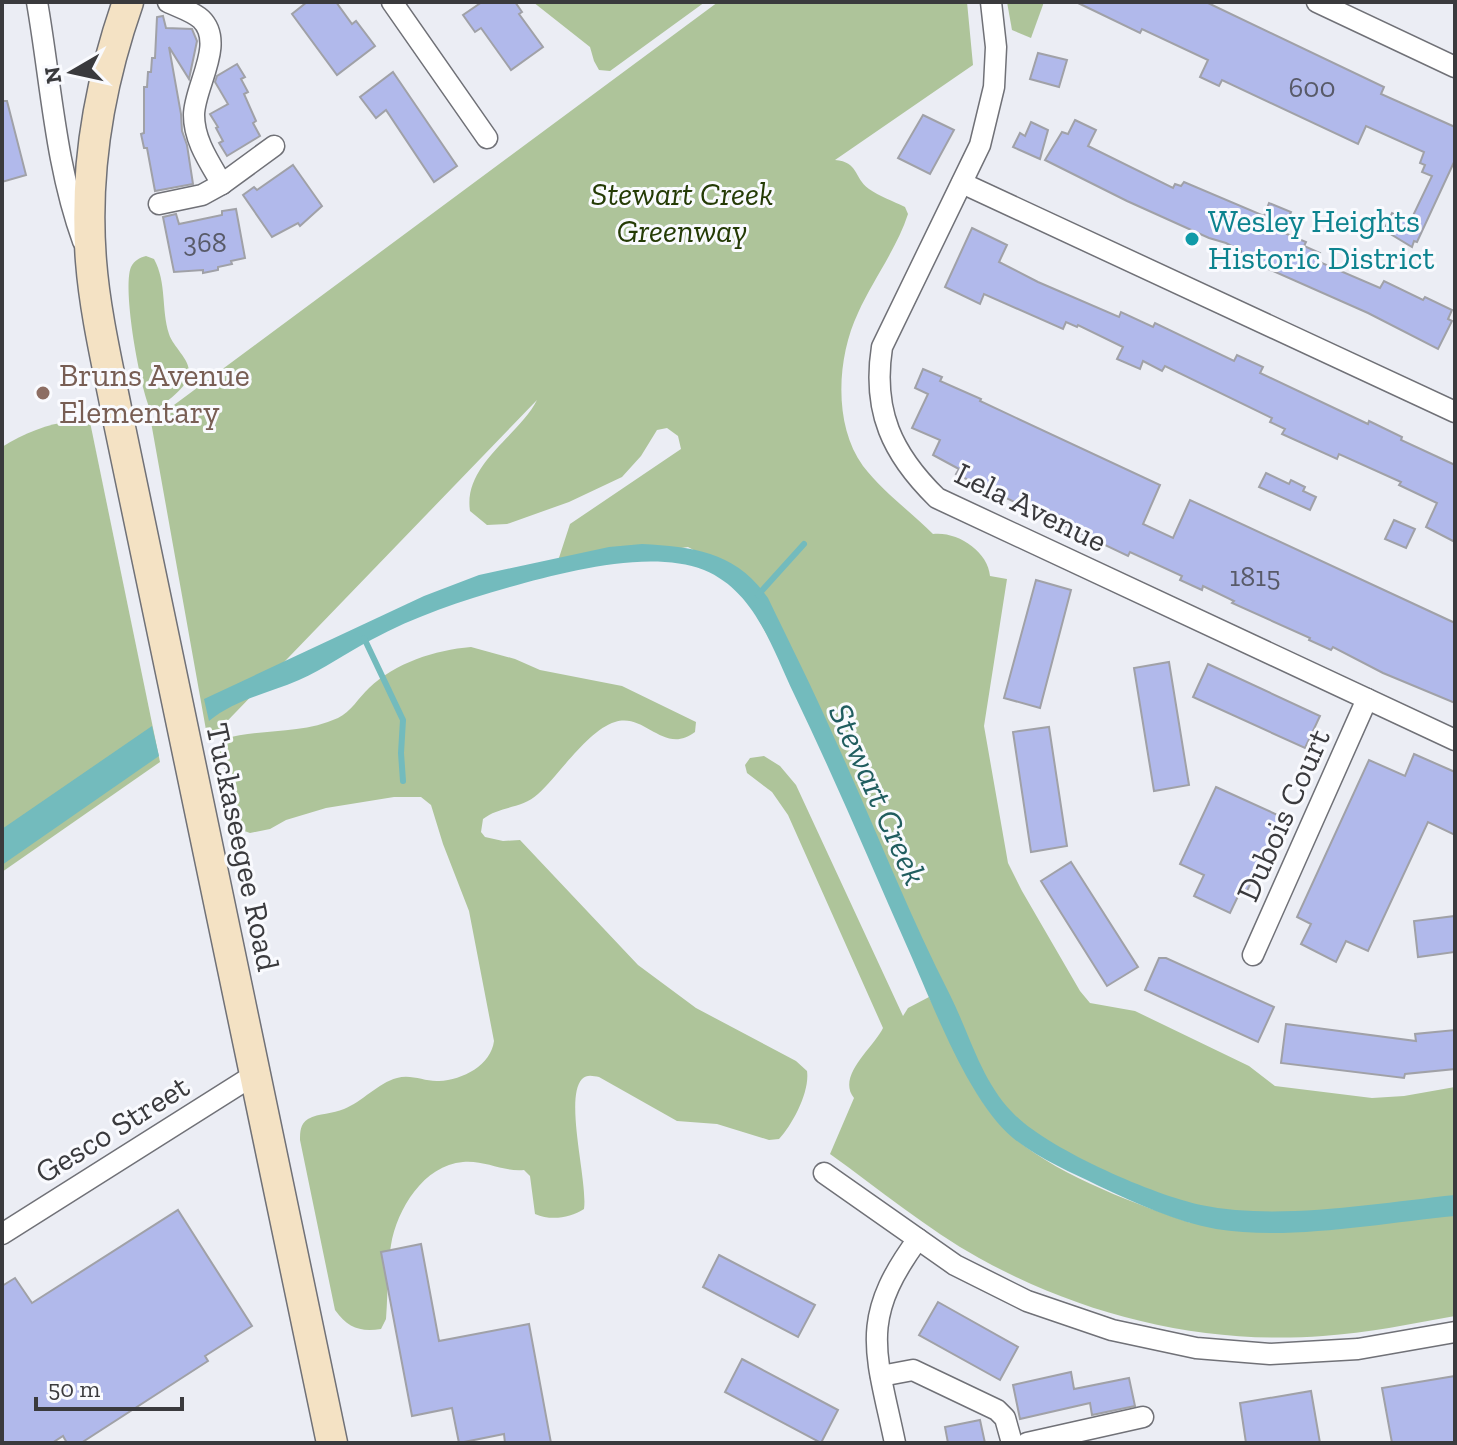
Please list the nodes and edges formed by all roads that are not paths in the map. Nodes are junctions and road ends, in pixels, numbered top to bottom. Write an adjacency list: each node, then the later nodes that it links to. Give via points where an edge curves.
1 (37, 2): 13 (street, via 70,206)
2 (128, 2): 13 (main road, Tuckaseegee Road, via 100,98 91,182)
3 (168, 2): 11 (street, via 203,21 210,36 194,115 198,139)
4 (392, 2): 8 (street)
5 (991, 2): 10 (street, Lela Avenue, via 994,87 980,145)
6 (1317, 2): 7 (street)
7 (1455, 67)
8 (487, 138)
9 (274, 146): 11 (street)
10 (962, 183): 14 (street); 15 (street, Lela Avenue, via 882,347 882,409 893,443 915,476 937,498)
11 (222, 184): 12 (street, via 202,195)
12 (159, 204)
13 (91, 264): 18 (main road, Tuckaseegee Road)
14 (1455, 412)
15 (1367, 699): 16 (street, Lela Avenue); 17 (street, Dubois Court)
16 (1455, 740)
17 (1253, 955)
18 (254, 1075): 20 (street, Gesco Street); 25 (main road, Tuckaseegee Road)
19 (824, 1173): 21 (street)
20 (2, 1234)
21 (918, 1239): 22 (street, via 955,1265 1027,1301 1112,1330 1196,1348 1270,1354 1358,1349); 23 (street, via 882,1300 876,1336)
22 (1455, 1332)
23 (881, 1376): 26 (street); 27 (street, via 913,1370 997,1410)
24 (1143, 1417): 28 (street)
25 (332, 1443)
26 (895, 1443)
27 (1012, 1443)
28 (1027, 1443)

